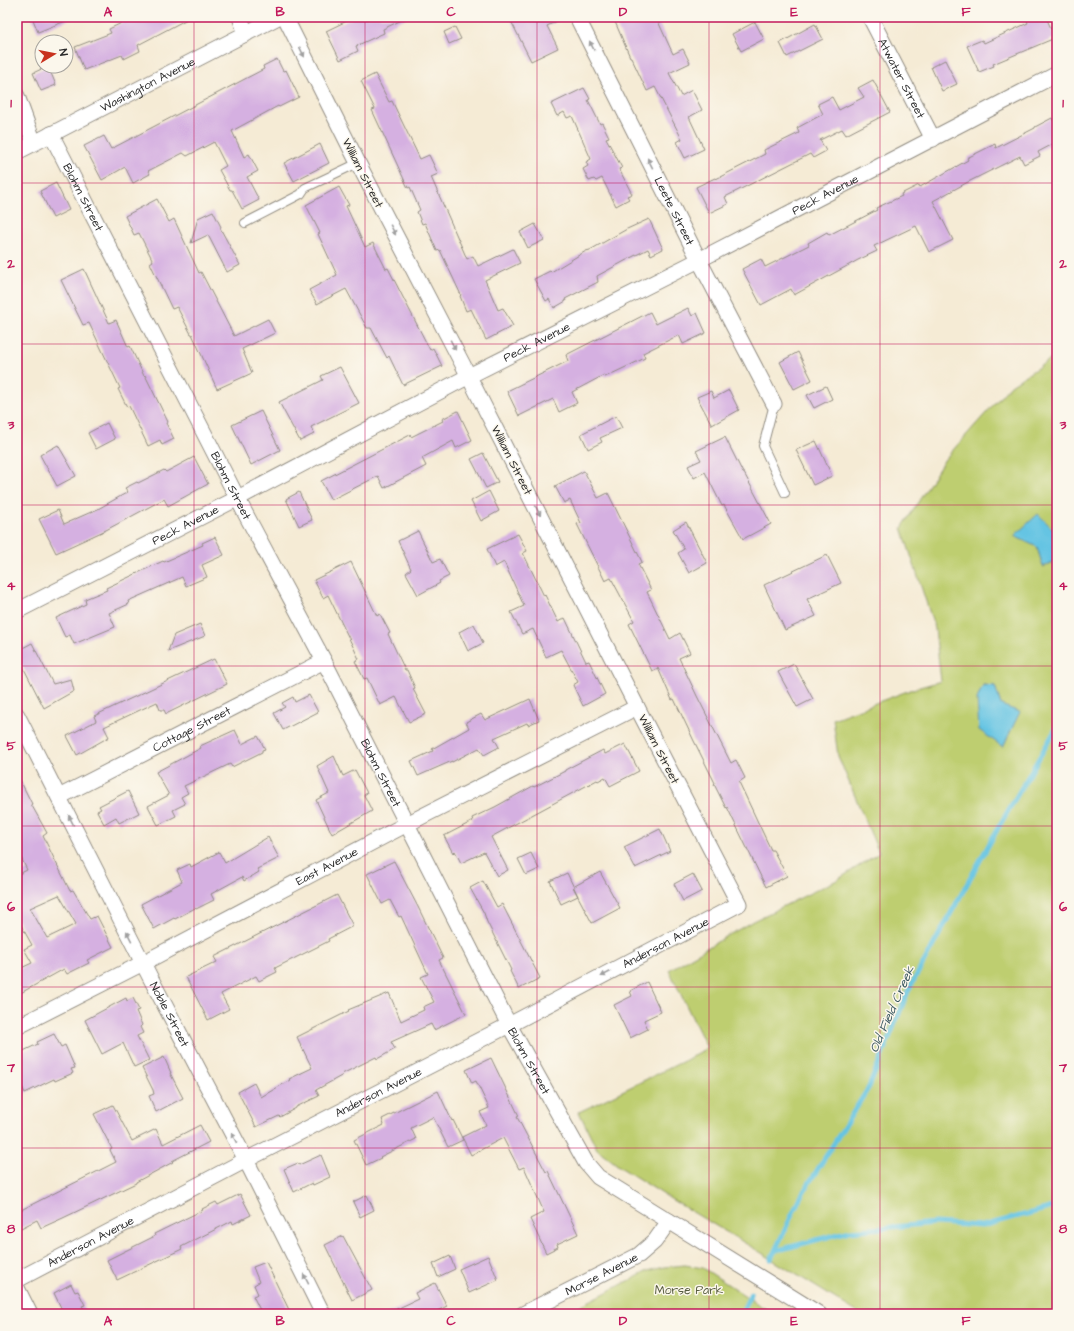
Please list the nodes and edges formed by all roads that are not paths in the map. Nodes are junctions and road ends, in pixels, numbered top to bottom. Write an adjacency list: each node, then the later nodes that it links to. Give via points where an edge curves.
1 (240, 17): 6 (street)
2 (278, 17): 6 (street, Washington Avenue)
3 (285, 17): 13 (street, William Street, one-way to 13)
4 (578, 17): 15 (street, Leete Street, one-way to 4)
5 (870, 17): 10 (street, Atwater Street)
6 (246, 34): 9 (street, Washington Avenue)
7 (1057, 74): 10 (street, Peck Avenue)
8 (17, 96): 11 (street)
9 (51, 134): 11 (street, Washington Avenue); 19 (street, Blohm Street)
10 (933, 139): 15 (street, Peck Avenue)
11 (34, 143): 12 (street, Washington Avenue)
12 (17, 152)
13 (358, 163): 14 (lane, via 306,188 301,194); 16 (street, William Street, one-way to 16)
14 (245, 223)
15 (699, 260): 16 (street, Peck Avenue); 17 (street, Leete Street)
16 (469, 376): 19 (street, Peck Avenue); 22 (street, William Street, one-way to 22)
17 (774, 404): 18 (lane, via 763,446)
18 (785, 493)
19 (238, 498): 20 (street, Peck Avenue); 21 (street, Blohm Street)
20 (17, 611)
21 (324, 661): 24 (street, Cottage Street); 25 (street, Blohm Street)
22 (637, 707): 25 (street, East Avenue); 26 (street, William Street)
23 (17, 715): 24 (street, Noble Street)
24 (59, 797): 27 (street, Noble Street, one-way to 24)
25 (407, 824): 27 (street, East Avenue); 28 (street, Blohm Street)
26 (739, 904): 28 (street, Anderson Avenue, one-way to 28)
27 (143, 964): 29 (street, East Avenue); 30 (street, Noble Street, one-way to 27)
28 (509, 1025): 30 (street, Anderson Avenue); 31 (street, Blohm Street, via 586,1163 598,1177)
29 (17, 1027)
30 (246, 1160): 32 (street, Anderson Avenue); 35 (street, Noble Street, one-way to 30)
31 (668, 1221): 36 (street, Morse Avenue, via 655,1241 639,1255); 37 (street, Blohm Street)
32 (17, 1280)
33 (17, 1288): 34 (street)
34 (30, 1314)
35 (323, 1314)
36 (523, 1314)
37 (819, 1314)

